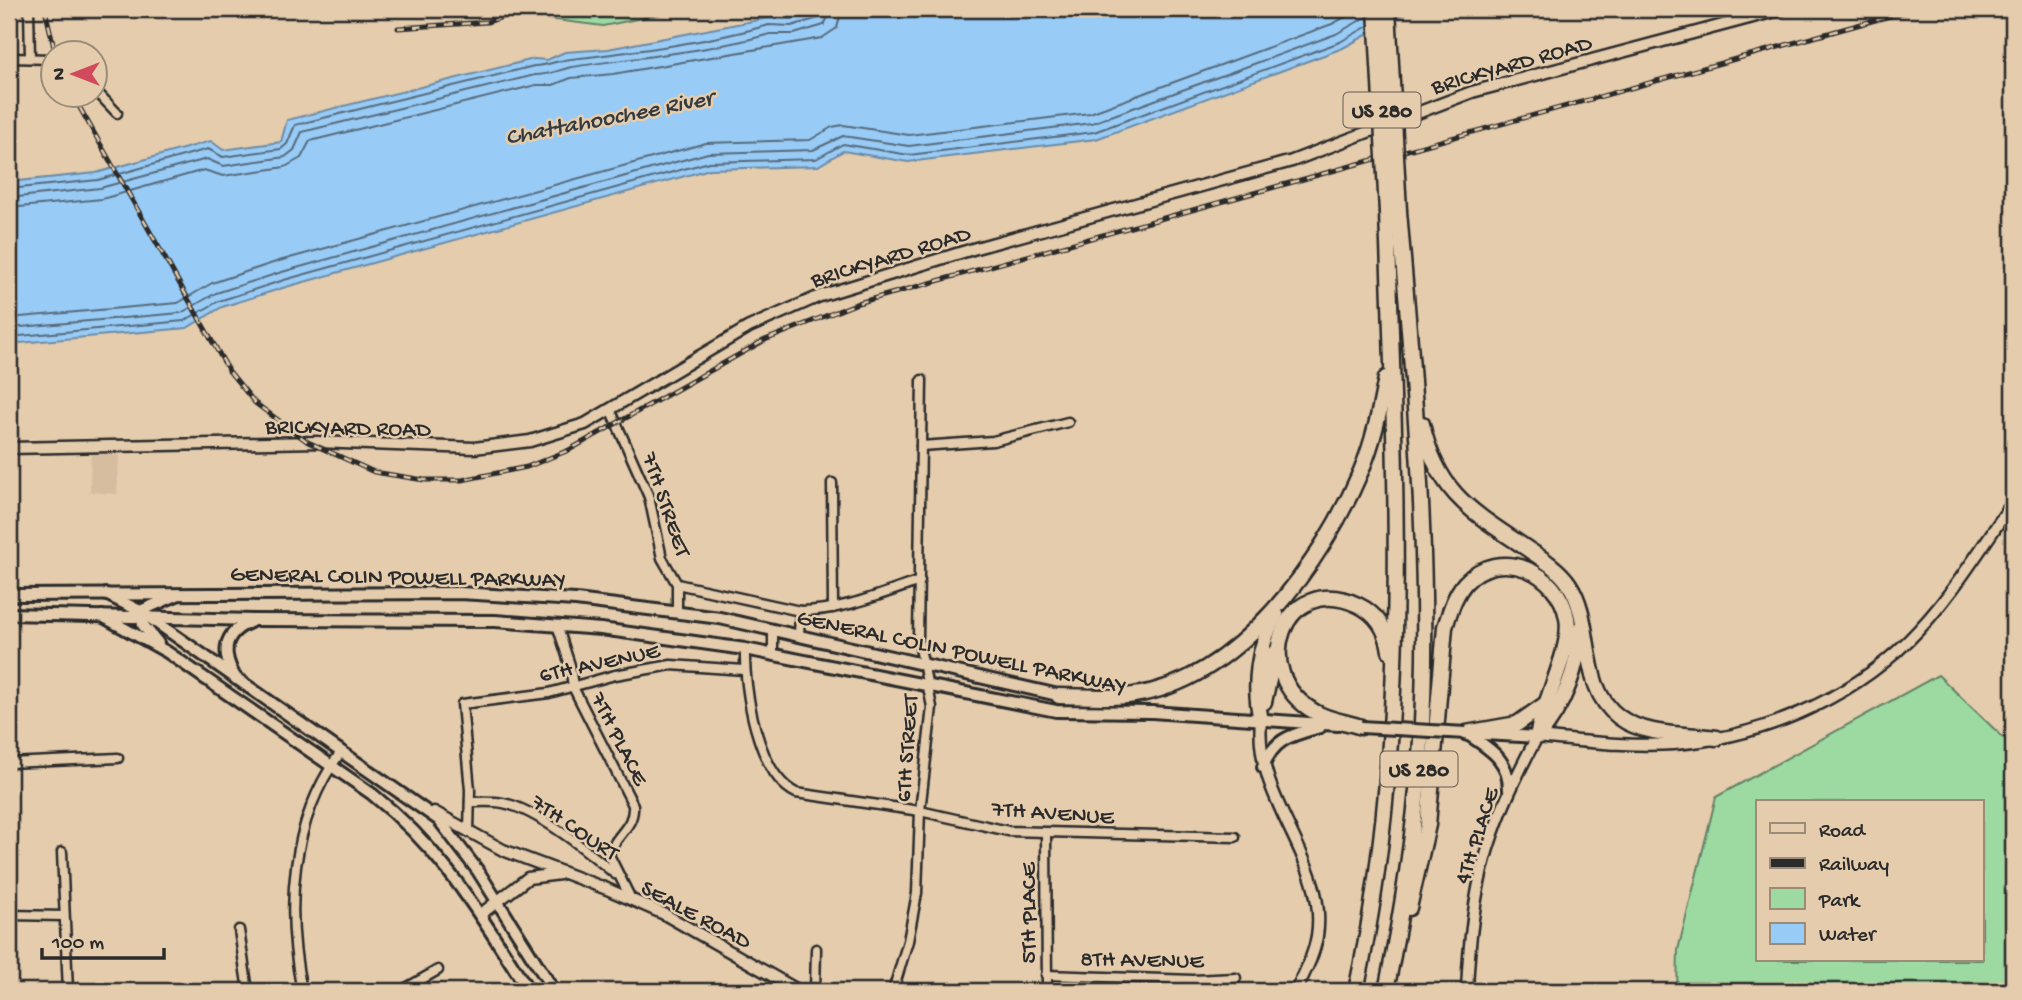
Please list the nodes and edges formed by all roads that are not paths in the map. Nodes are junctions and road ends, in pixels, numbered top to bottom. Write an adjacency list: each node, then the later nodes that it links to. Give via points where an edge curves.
1 (29, 9): 6 (street)
2 (1376, 9): 10 (highway, US 280, bridge)
3 (1388, 9): 10 (highway, US 280, bridge)
4 (1783, 9): 14 (street, BRICKYARD ROAD, via 1472,92 1292,161 820,296 749,327)
5 (9, 58): 6 (street)
6 (30, 58): 7 (street)
7 (38, 58)
8 (108, 104): 9 (street)
9 (117, 113)
10 (1393, 212): 11 (highway, US 280); 13 (highway, US 280)
11 (1391, 349): 24 (highway, via 1377,422 1362,468 1318,554); 43 (highway, US 280)
12 (922, 380): 16 (street, 6TH STREET)
13 (1413, 382): 27 (highway, via 1427,445 1448,488 1468,509 1548,562 1568,582); 80 (highway, US 280, via 1424,573 1423,697 1412,840)
14 (611, 411): 17 (street, BRICKYARD ROAD, via 558,434 502,447 317,442); 21 (street, 7TH STREET, via 644,483 662,558)
15 (1068, 422): 16 (street, via 993,441)
16 (921, 446): 20 (street, 6TH STREET)
17 (9, 448)
18 (832, 483): 26 (street)
19 (2013, 502): 56 (street, GENERAL COLIN POWELL PARKWAY, via 1946,597 1888,660 1814,706)
20 (920, 581): 26 (street); 41 (street, 6TH STREET)
21 (677, 584): 28 (street); 29 (street, 7TH STREET)
22 (101, 592): 23 (main road, GENERAL COLIN POWELL PARKWAY); 25 (main road, GENERAL COLIN POWELL PARKWAY); 32 (main road)
23 (184, 592): 29 (main road, GENERAL COLIN POWELL PARKWAY, via 460,593); 32 (main road)
24 (1289, 593): 47 (highway, via 1220,658 1178,682 1134,695); 51 (highway, via 1267,629 1261,651 1257,703)
25 (9, 594)
26 (833, 608): 28 (street)
27 (1583, 608): 55 (highway, via 1579,645 1566,691 1555,717); 56 (highway, via 1594,680 1617,716 1644,728)
28 (800, 611): 36 (street)
29 (677, 612): 35 (main road, GENERAL COLIN POWELL PARKWAY)
30 (9, 614): 31 (main road, GENERAL COLIN POWELL PARKWAY)
31 (100, 615): 32 (main road, GENERAL COLIN POWELL PARKWAY); 39 (main road)
32 (142, 615): 33 (main road, GENERAL COLIN POWELL PARKWAY); 39 (main road, via 149,634); 44 (main road)
33 (254, 620): 34 (main road, GENERAL COLIN POWELL PARKWAY, via 485,620); 44 (main road, via 238,626 225,649 229,666)
34 (557, 625): 37 (main road, GENERAL COLIN POWELL PARKWAY); 45 (street, 7TH PLACE)
35 (773, 630): 36 (main road, GENERAL COLIN POWELL PARKWAY); 40 (street)
36 (799, 636): 41 (main road, GENERAL COLIN POWELL PARKWAY)
37 (745, 649): 40 (main road, GENERAL COLIN POWELL PARKWAY); 42 (street)
38 (1276, 649): 43 (highway, via 1292,615 1307,603 1346,599 1377,617 1389,638); 51 (highway); 53 (highway, via 1281,676 1299,701 1317,714)
39 (167, 652): 48 (main road)
40 (773, 655): 46 (main road, GENERAL COLIN POWELL PARKWAY)
41 (922, 664): 46 (street, 6TH STREET); 47 (main road, GENERAL COLIN POWELL PARKWAY)
42 (744, 670): 45 (street, 6TH AVENUE, via 671,665); 65 (street, 7TH AVENUE, via 766,759 774,776 789,789 824,799)
43 (1395, 683): 94 (highway, US 280, via 1382,840)
44 (242, 684): 48 (main road); 57 (main road)
45 (573, 687): 64 (street, 6TH AVENUE, via 462,704); 71 (street, 7TH PLACE, via 633,805 627,829 609,855)
46 (929, 688): 50 (main road, GENERAL COLIN POWELL PARKWAY, via 1056,711); 65 (street, 6TH STREET, via 932,707)
47 (1059, 696): 50 (main road, GENERAL COLIN POWELL PARKWAY)
48 (237, 701): 60 (main road)
49 (1544, 705): 54 (highway, via 1517,724); 55 (highway); 80 (highway, via 1566,641 1568,621 1563,602 1538,573 1500,565 1481,571 1454,599 1445,627 1429,825 1417,883)
50 (1152, 712): 51 (main road, GENERAL COLIN POWELL PARKWAY)
51 (1261, 720): 52 (main road, GENERAL COLIN POWELL PARKWAY); 61 (street)
52 (1330, 725): 53 (main road, GENERAL COLIN POWELL PARKWAY); 61 (main road, via 1280,740 1270,749)
53 (1362, 727): 54 (main road, GENERAL COLIN POWELL PARKWAY, bridge)
54 (1466, 733): 55 (main road, GENERAL COLIN POWELL PARKWAY); 62 (main road, via 1503,760)
55 (1537, 737): 56 (street, GENERAL COLIN POWELL PARKWAY, via 1672,744); 62 (street, 4TH PLACE)
56 (1717, 738)
57 (341, 752): 60 (street); 63 (main road)
58 (118, 758): 59 (street)
59 (9, 763)
60 (330, 766): 74 (main road, via 415,831 442,859); 85 (street, via 306,819 295,866 294,924)
61 (1263, 767): 93 (street, via 1306,861 1318,907 1314,954)
62 (1509, 790): 96 (street, 4TH PLACE, via 1481,864)
63 (412, 800): 66 (street, SEALE ROAD); 73 (main road, via 439,820)
64 (470, 802): 66 (street); 71 (street, 7TH COURT, via 504,803 537,818 586,849)
65 (919, 811): 67 (street, 7TH AVENUE, via 1008,831); 91 (street, 6TH STREET, via 914,912)
66 (469, 832): 70 (street, SEALE ROAD)
67 (1046, 834): 68 (street, 7TH AVENUE); 81 (street, 5TH PLACE)
68 (1236, 837)
69 (62, 852): 76 (street)
70 (574, 876): 72 (street, SEALE ROAD); 73 (street, SEALE ROAD, via 555,873 528,878)
71 (620, 879): 72 (street, 7TH PLACE)
72 (631, 899): 89 (street, SEALE ROAD)
73 (498, 903): 74 (street, SEALE ROAD); 88 (main road)
74 (481, 914): 87 (main road)
75 (9, 915): 76 (street)
76 (64, 916): 83 (street)
77 (239, 930): 84 (street)
78 (816, 949): 90 (street)
79 (438, 970): 86 (street)
80 (1389, 973): 95 (highway, US 280)
81 (1046, 975): 82 (street, 8TH AVENUE); 92 (street, 5TH PLACE)
82 (1236, 978)
83 (68, 991)
84 (248, 991)
85 (302, 991)
86 (401, 991)
87 (528, 991)
88 (554, 991)
89 (799, 991)
90 (815, 991)
91 (893, 991)
92 (1047, 991)
93 (1296, 991)
94 (1356, 991)
95 (1385, 991)
96 (1466, 991)

